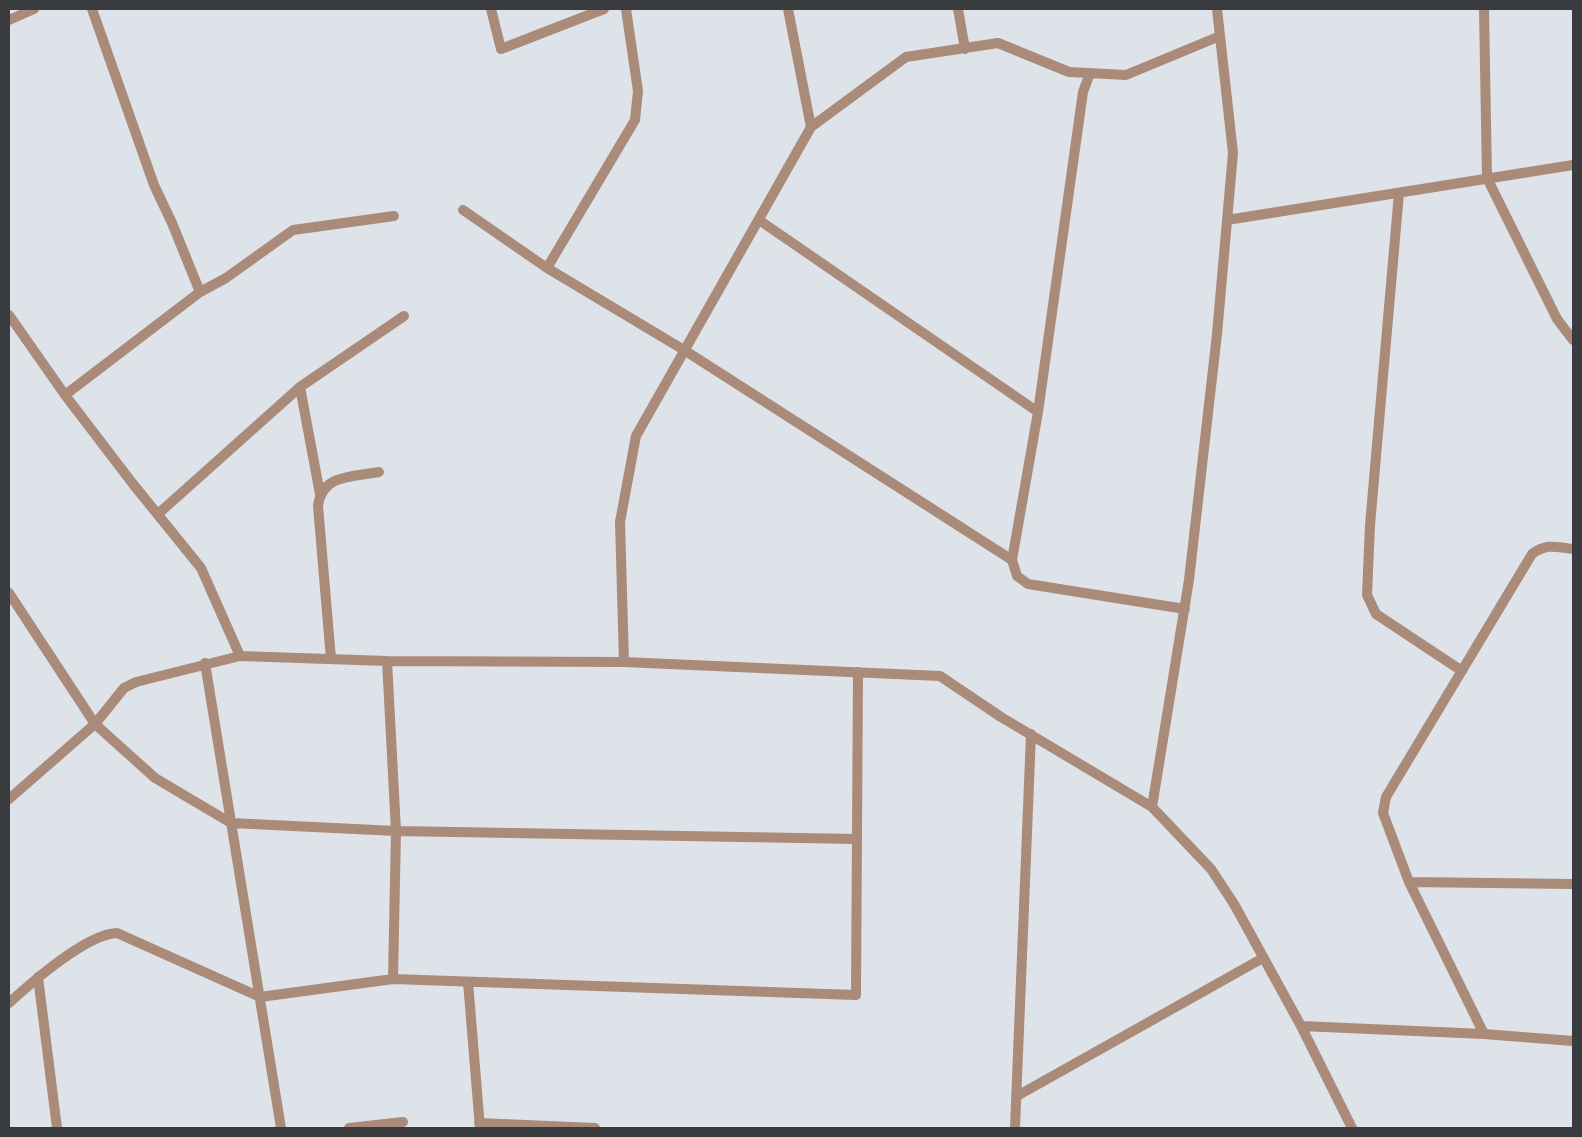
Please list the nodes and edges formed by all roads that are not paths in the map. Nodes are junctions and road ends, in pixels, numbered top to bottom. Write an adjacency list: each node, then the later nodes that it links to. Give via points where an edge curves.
1 (34, 9): 10 (street)
2 (92, 9): 23 (street, via 154,185)
3 (491, 9): 4 (street, via 501,49)
4 (604, 9)
5 (626, 9): 22 (street, via 638,91 635,120)
6 (788, 9): 14 (street)
7 (958, 9): 12 (street)
8 (1217, 9): 11 (street)
9 (1484, 9): 16 (street)
10 (9, 20)
11 (1220, 36): 13 (street, via 1126,75); 21 (street, via 1233,153)
12 (965, 48): 13 (street, via 998,44 1069,72); 14 (street, via 906,57)
13 (1090, 73): 30 (street, via 1083,92)
14 (811, 127): 20 (street)
15 (1573, 165): 16 (street)
16 (1487, 178): 17 (street); 26 (street, via 1557,320)
17 (1398, 192): 21 (street); 43 (street, via 1367,595 1376,614)
18 (463, 210): 22 (street)
19 (394, 216): 23 (street, via 293,230 226,278)
20 (760, 220): 27 (street); 30 (street)
21 (1227, 220): 37 (street)
22 (546, 268): 27 (street)
23 (200, 292): 29 (street)
24 (9, 315): 29 (street)
25 (404, 316): 28 (street)
26 (1573, 340)
27 (684, 350): 35 (street); 41 (street, via 636,436 620,522)
28 (300, 387): 32 (street); 33 (street)
29 (65, 395): 33 (street)
30 (1038, 412): 35 (street)
31 (379, 472): 32 (street, via 333,481)
32 (320, 494): 39 (street, via 318,506)
33 (158, 514): 38 (street, via 201,568)
34 (1573, 549): 43 (street, via 1550,545 1532,554)
35 (1012, 560): 37 (street, via 1017,576 1028,584)
36 (10, 596): 45 (street)
37 (1185, 609): 48 (street)
38 (240, 656): 39 (street); 42 (street)
39 (331, 659): 40 (street)
40 (387, 661): 41 (street); 50 (street)
41 (624, 662): 44 (street)
42 (205, 664): 45 (street, via 124,688); 49 (street)
43 (1462, 671): 52 (street, via 1386,798 1383,812)
44 (858, 672): 46 (street, via 940,676); 51 (street)
45 (96, 724): 47 (street); 49 (street, via 156,778)
46 (1031, 734): 48 (street); 63 (street)
47 (9, 799)
48 (1152, 808): 54 (street, via 1211,869)
49 (231, 823): 50 (street); 58 (street)
50 (396, 830): 51 (street); 56 (street)
51 (857, 839): 57 (street, via 856,995)
52 (1409, 882): 53 (street); 61 (street)
53 (1573, 884)
54 (1263, 958): 60 (street); 63 (street)
55 (38, 977): 58 (street, via 100,936 117,933); 59 (street); 66 (street)
56 (393, 979): 57 (street); 58 (street)
57 (468, 982): 65 (street)
58 (260, 997): 67 (street)
59 (9, 1003)
60 (1301, 1026): 61 (street); 71 (street)
61 (1484, 1034): 62 (street)
62 (1573, 1040)
63 (1017, 1096): 70 (street)
64 (403, 1122): 68 (street)
65 (479, 1126): 69 (street)
66 (57, 1128)
67 (281, 1128)
68 (349, 1128)
69 (595, 1128)
70 (1015, 1128)
71 (1352, 1128)

